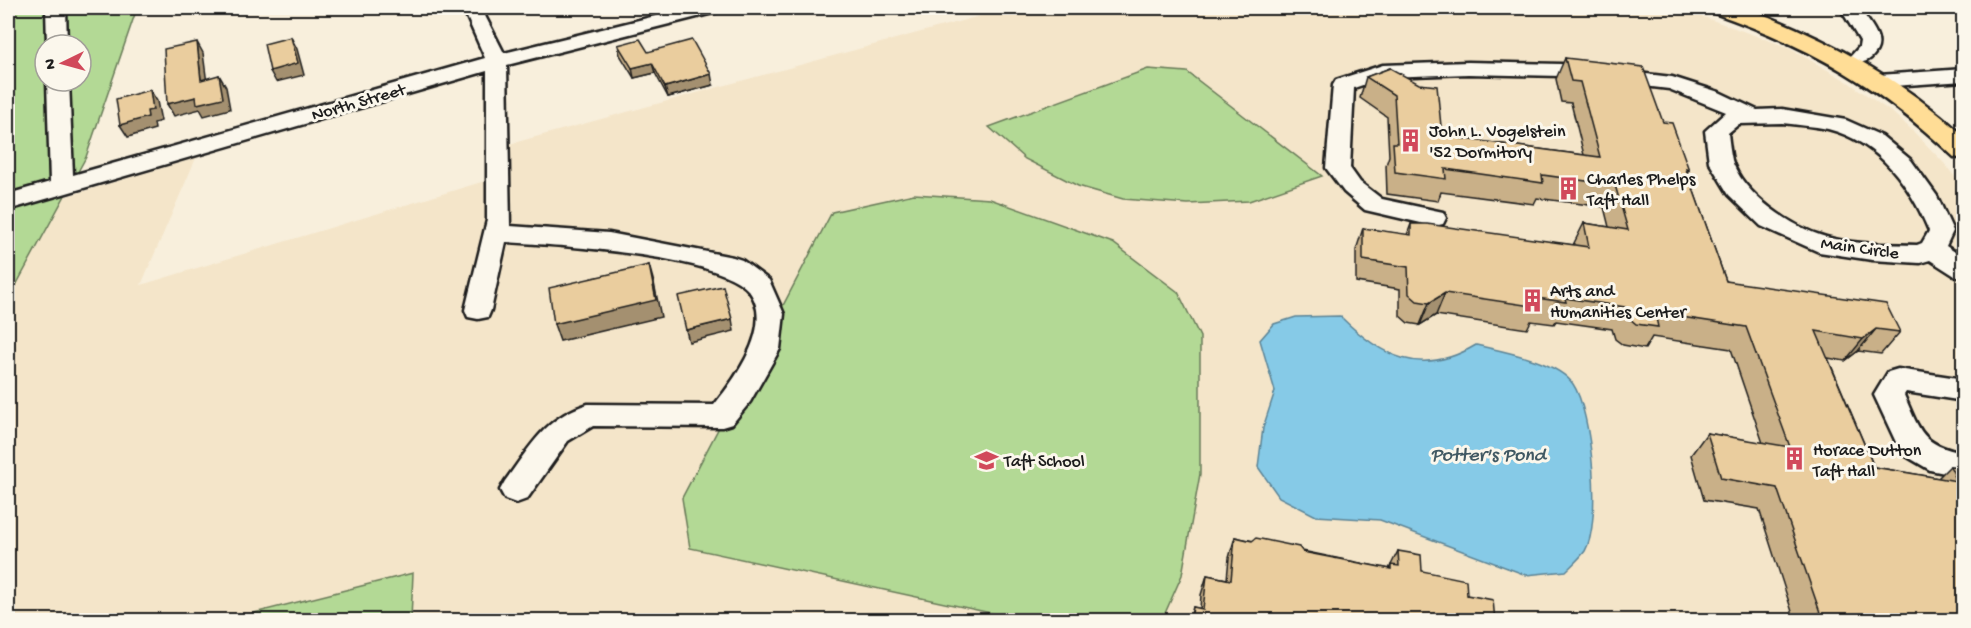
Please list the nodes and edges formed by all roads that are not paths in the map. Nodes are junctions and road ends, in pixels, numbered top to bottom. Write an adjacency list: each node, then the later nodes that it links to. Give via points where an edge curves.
1 (56, 8): 6 (street)
2 (472, 8): 9 (street)
3 (710, 8): 9 (street, North Street)
4 (1722, 8): 7 (main road)
5 (1850, 8): 8 (street, via 1870,41 1869,50)
6 (57, 33)
7 (1795, 36): 8 (main road, via 1820,40); 11 (main road)
8 (1860, 57): 11 (main road)
9 (497, 61): 16 (street, North Street); 19 (street)
10 (1964, 75): 11 (street)
11 (1890, 81): 14 (main road, via 1929,99); 15 (main road)
12 (58, 93): 16 (street)
13 (1752, 116): 18 (street, via 1672,83 1561,70 1383,71 1344,85 1338,168 1352,187 1374,205); 20 (street, Main Circle, via 1782,116 1838,125 1873,140 1900,161 1931,202 1941,231); 20 (street, Main Circle, via 1733,117 1716,131 1721,162 1741,195 1770,220 1819,244 1872,252 1920,254)
14 (1964, 130)
15 (1964, 150)
16 (62, 186): 17 (street, North Street)
17 (8, 202)
18 (1434, 218)
19 (496, 233): 22 (street); 25 (street, via 609,241 733,266 760,286 771,314 766,349 722,416 588,415 557,433)
20 (1932, 249): 21 (street)
21 (1964, 270)
22 (478, 310)
23 (1964, 390): 24 (street, via 1898,380 1888,395 1912,445 1941,461)
24 (1964, 465)
25 (516, 490)

